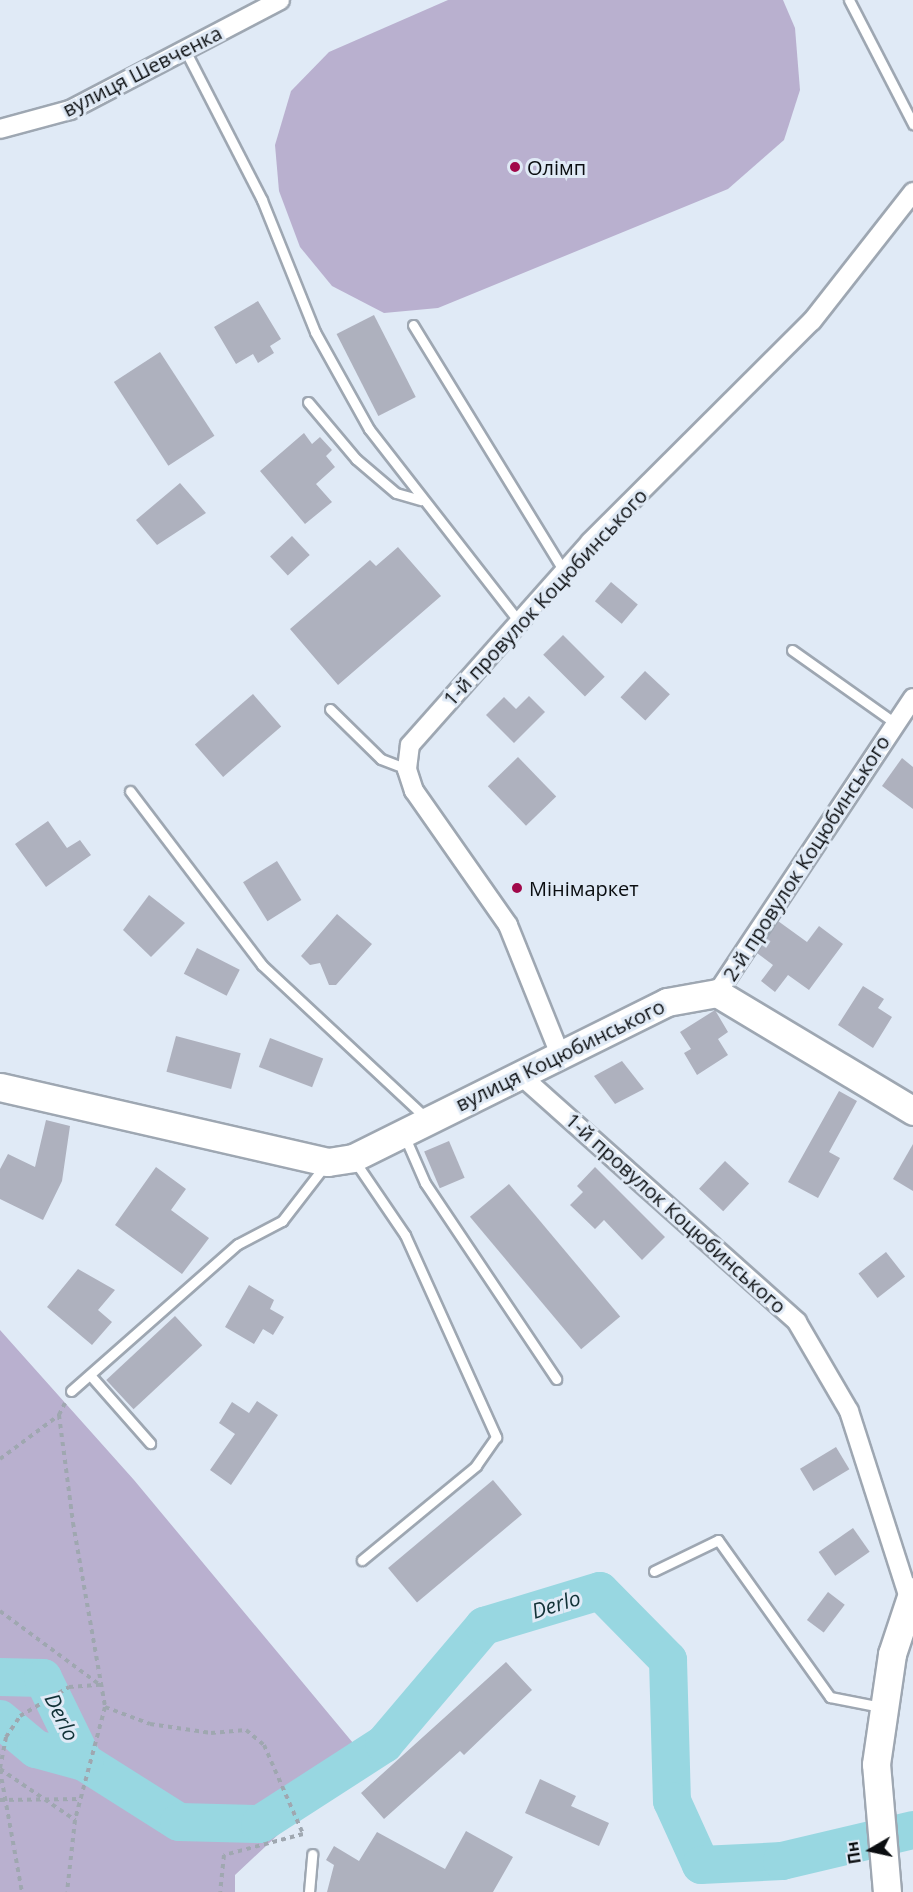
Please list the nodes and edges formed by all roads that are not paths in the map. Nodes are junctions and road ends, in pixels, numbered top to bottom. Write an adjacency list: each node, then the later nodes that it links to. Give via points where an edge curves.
1 (280, 0): 3 (street, вулиця Шевченка)
2 (849, 0): 4 (lane)
3 (186, 52): 5 (street, вулиця Шевченка, via 70,110); 9 (lane, via 262,200 315,332 369,429)
4 (913, 124)
5 (0, 129)
6 (913, 192): 10 (street, 1-й провулок Коцюбинського, via 812,321)
7 (413, 325): 10 (lane)
8 (308, 402): 9 (lane, via 356,459 396,493)
9 (421, 500): 11 (lane)
10 (564, 571): 11 (street, 1-й провулок Коцюбинського)
11 (519, 622): 16 (street, 1-й провулок Коцюбинського, via 410,745)
12 (792, 650): 15 (lane, 2-й провулок Коцюбинського)
13 (913, 698): 15 (street, 2-й провулок Коцюбинського)
14 (330, 709): 16 (lane, via 381,759)
15 (895, 723): 18 (street, 2-й провулок Коцюбинського)
16 (407, 769): 19 (street, via 414,791 483,883 508,926)
17 (130, 791): 23 (lane, via 262,965)
18 (717, 993): 19 (street, вулиця Коцюбинського, via 667,1002); 22 (street)
19 (559, 1052): 20 (street, вулиця Коцюбинського)
20 (518, 1073): 23 (street, вулиця Коцюбинського); 32 (street, 1-й провулок Коцюбинського, via 797,1322 849,1411)
21 (0, 1087): 25 (street)
22 (913, 1111)
23 (429, 1120): 24 (street, вулиця Коцюбинського)
24 (403, 1134): 25 (street, вулиця Коцюбинського); 27 (lane, via 425,1183)
25 (340, 1160): 26 (lane, вулиця Коцюбинського, via 282,1221 238,1244); 30 (lane, via 405,1235 496,1437 476,1466)
26 (90, 1375): 28 (lane, вулиця Коцюбинського); 29 (lane)
27 (556, 1379)
28 (71, 1391)
29 (150, 1443)
30 (362, 1560)
31 (654, 1571): 34 (lane, via 718,1540 830,1697)
32 (911, 1594): 33 (street)
33 (906, 1635): 34 (street)
34 (885, 1707): 37 (street, via 876,1764)
35 (312, 1854): 36 (lane)
36 (309, 1892)
37 (886, 1892)

